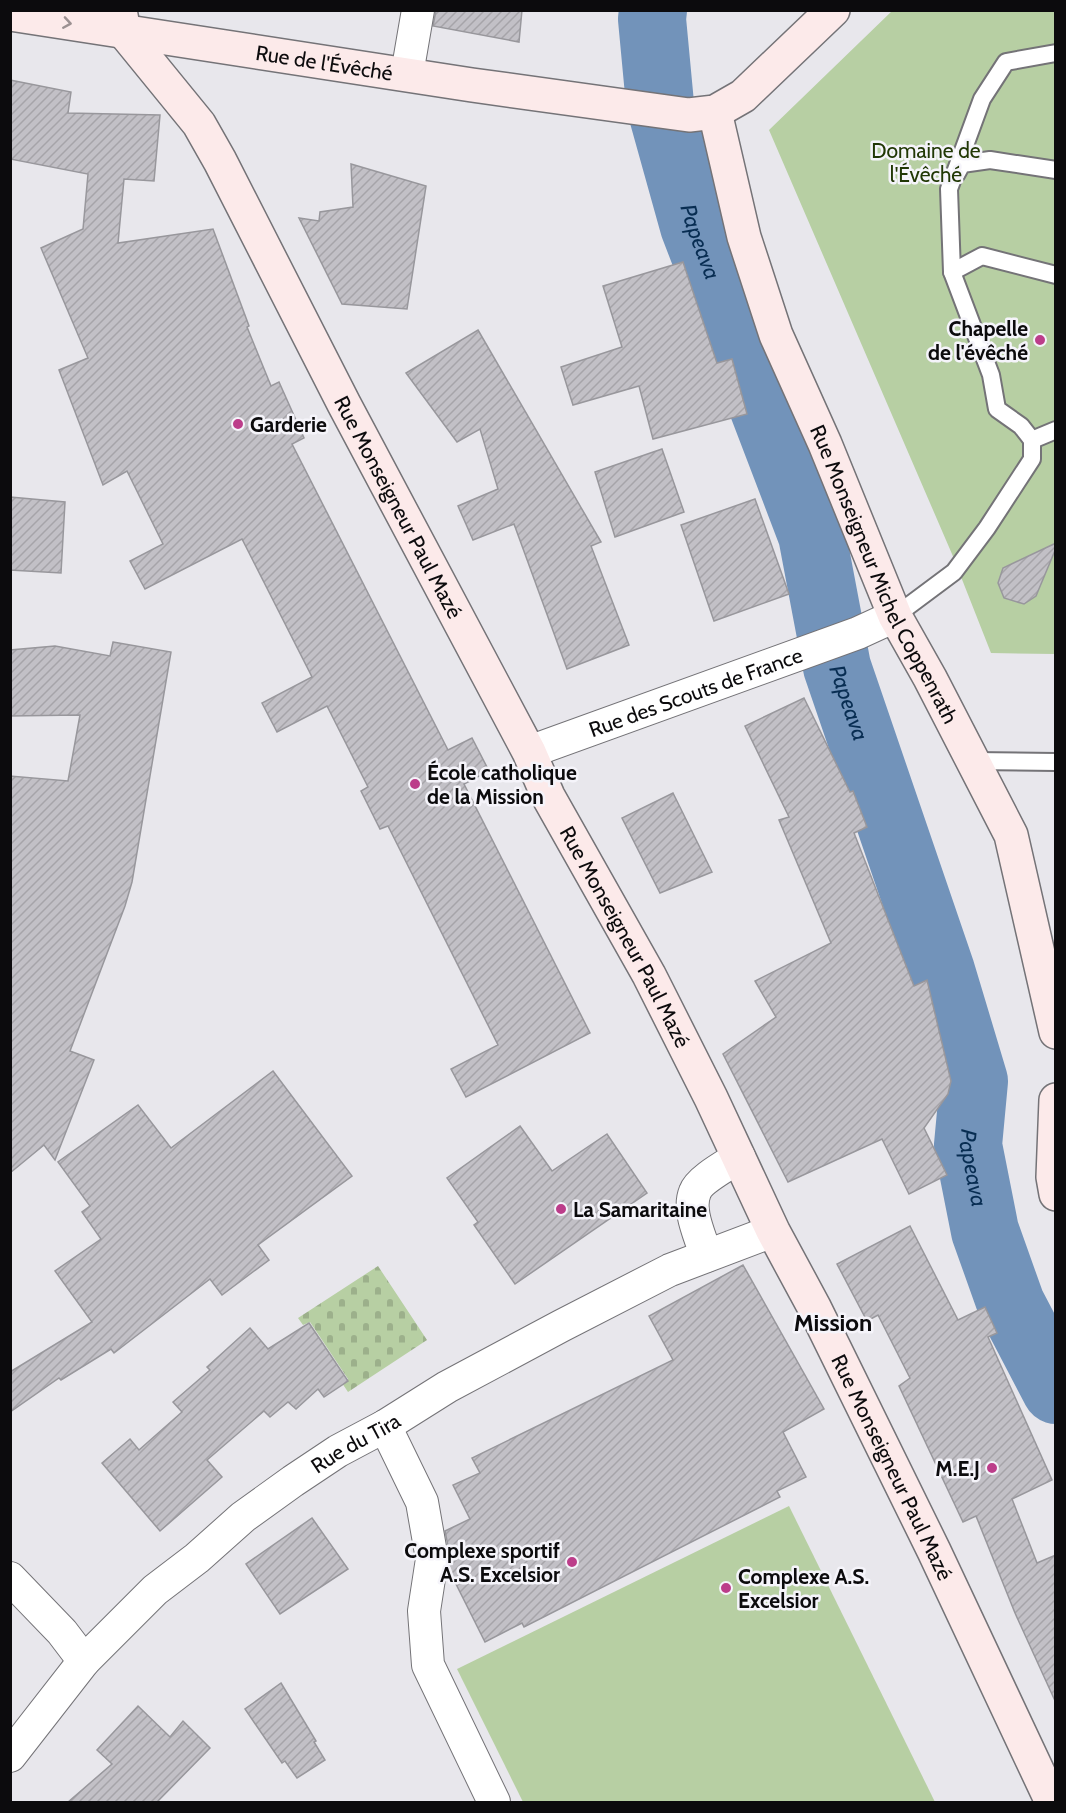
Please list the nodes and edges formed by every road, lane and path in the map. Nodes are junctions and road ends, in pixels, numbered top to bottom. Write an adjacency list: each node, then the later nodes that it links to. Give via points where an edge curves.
1 (418, 10): 6 (street)
2 (833, 10): 7 (main road, via 749,91)
3 (10, 14): 4 (main road, Rue de l'Évêché, one-way to 4)
4 (122, 21): 6 (main road, Rue de l'Évêché); 15 (main road, Rue Monseigneur Paul Mazé, via 199,124)
5 (1056, 54): 9 (lane, via 1006,62 982,99)
6 (407, 74): 7 (main road, Rue de l'Évêché)
7 (702, 114): 14 (main road, Rue Monseigneur Michel Coppenrath, via 776,335)
8 (1056, 170): 9 (lane, via 990,160 962,164)
9 (949, 189): 10 (lane)
10 (952, 272): 11 (lane, via 982,256); 13 (lane, via 991,375 998,409)
11 (1056, 275)
12 (1056, 430): 13 (lane)
13 (1032, 440): 14 (lane, via 1032,459 954,572)
14 (895, 616): 15 (street, Rue des Scouts de France, via 858,633); 16 (main road, Rue Monseigneur Michel Coppenrath)
15 (529, 752): 20 (main road, Rue Monseigneur Paul Mazé, via 548,796 649,975)
16 (972, 761): 17 (lane); 18 (main road, Rue Monseigneur Michel Coppenrath, via 1011,835)
17 (1056, 762)
18 (1056, 1032)
19 (1056, 1100): 21 (main road)
20 (738, 1157): 22 (main road, Rue Monseigneur Paul Mazé); 23 (street, via 695,1191 692,1209)
21 (1056, 1194)
22 (773, 1231): 23 (street, Rue du Tira); 29 (main road, Rue Monseigneur Paul Mazé, via 934,1551)
23 (706, 1256): 24 (street, Rue du Tira, via 670,1270 561,1326)
24 (384, 1426): 26 (street, Rue du Tira, via 338,1451 243,1517 155,1590); 28 (street, via 422,1502 432,1559 424,1611 428,1665)
25 (10, 1578): 26 (street)
26 (84, 1661): 27 (street, Rue du Tira)
27 (10, 1756)
28 (494, 1803)
29 (1052, 1803)

